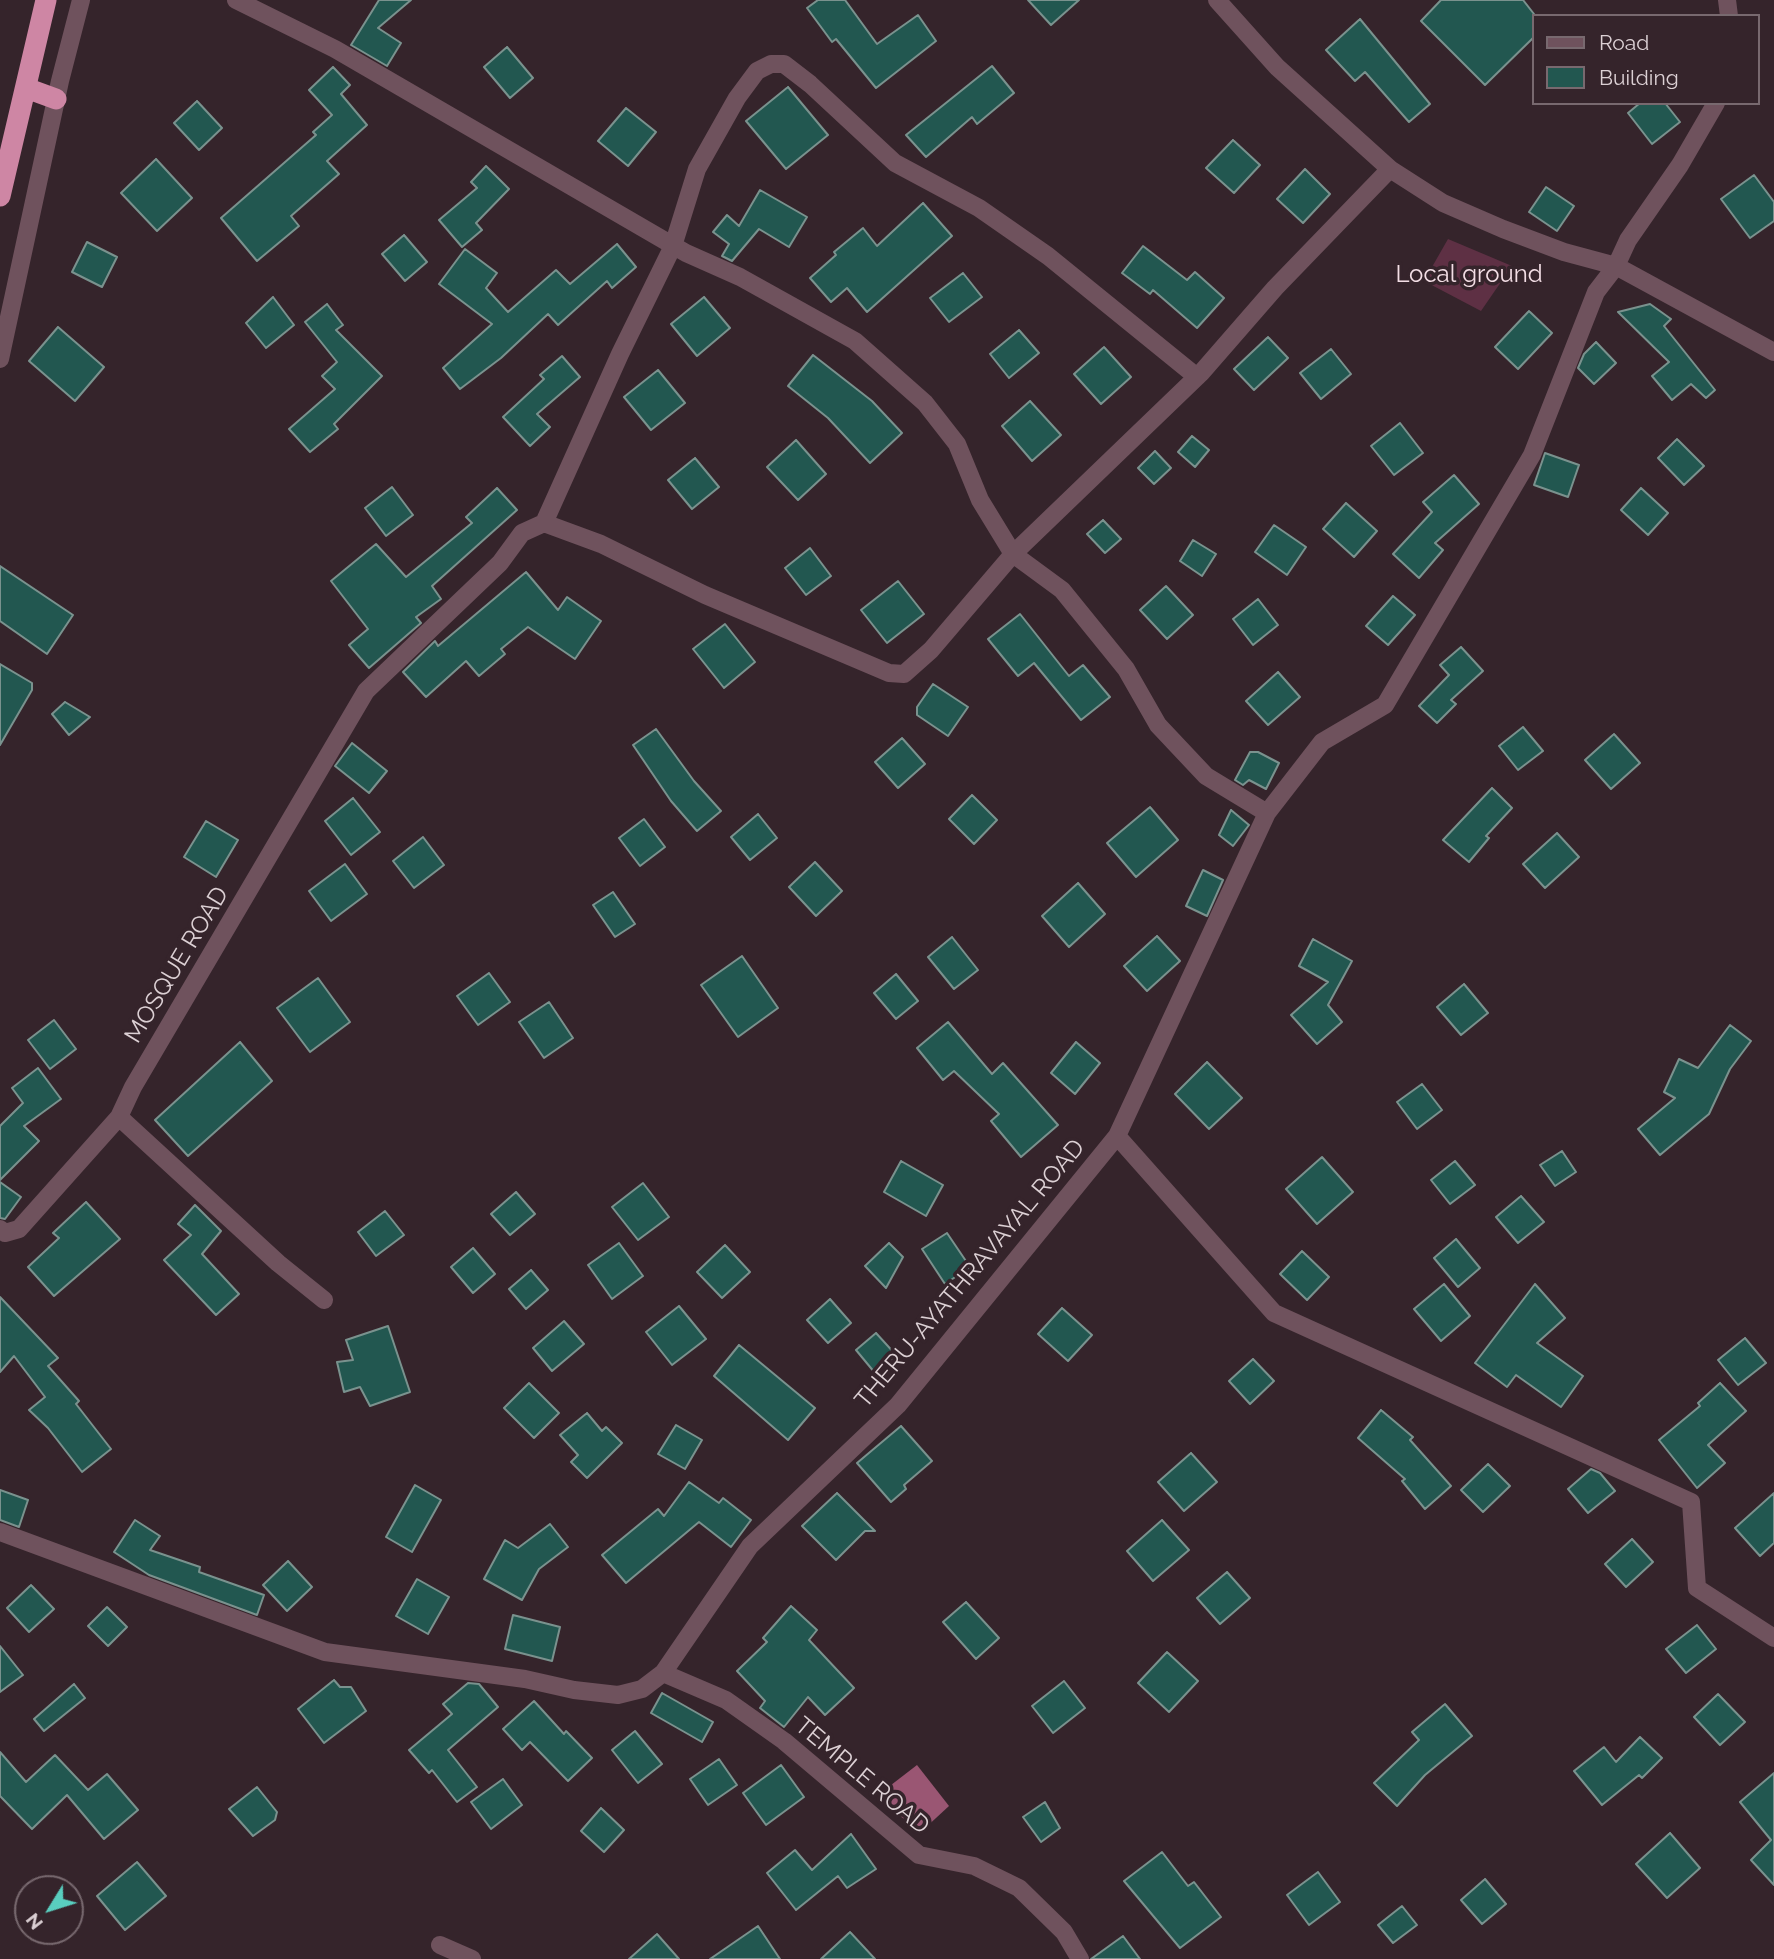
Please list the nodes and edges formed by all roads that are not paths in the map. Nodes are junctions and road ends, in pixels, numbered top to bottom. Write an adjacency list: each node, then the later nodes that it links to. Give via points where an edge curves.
1 (46, 0): 5 (highway)
2 (81, 0): 6 (street)
3 (236, 0): 10 (street, via 335,49)
4 (1217, 0): 8 (street, via 1277,67)
5 (26, 88): 6 (highway); 9 (highway)
6 (55, 99): 13 (street)
7 (1715, 105): 11 (street)
8 (1390, 169): 11 (street, via 1455,208 1564,252); 14 (street)
9 (0, 196)
10 (673, 246): 14 (street, via 697,169 737,98 757,71 784,64 895,163 979,208 1048,256); 15 (street); 16 (street, via 740,277 855,341 900,379 957,444 980,500)
11 (1616, 266): 12 (street); 17 (street, via 1596,292 1532,455 1385,705 1322,742)
12 (1774, 352)
13 (0, 359)
14 (1197, 377): 16 (street)
15 (544, 523): 16 (street, via 889,673 904,674 932,650); 18 (street, MOSQUE ROAD, via 522,533 500,563 366,691)
16 (1013, 554): 17 (street, via 1062,590 1126,669 1158,725 1206,776)
17 (1267, 813): 19 (street)
18 (119, 1117): 20 (street, MOSQUE ROAD, via 19,1229 5,1233); 21 (street)
19 (1117, 1136): 23 (street, THERU-AYATHRAVAYAL ROAD, via 1274,1313 1691,1502 1697,1588); 24 (street, THERU-AYATHRAVAYAL ROAD, via 898,1405 750,1546)
20 (0, 1229)
21 (324, 1300)
22 (0, 1532): 24 (street, THERU-AYATHRAVAYAL ROAD, via 325,1652 618,1695 642,1689)
23 (1774, 1638)
24 (663, 1673): 27 (street, TEMPLE ROAD, via 736,1707 784,1741 919,1855 974,1866 1019,1888 1064,1933)
25 (440, 1945): 26 (street)
26 (471, 1959)
27 (1080, 1959)

